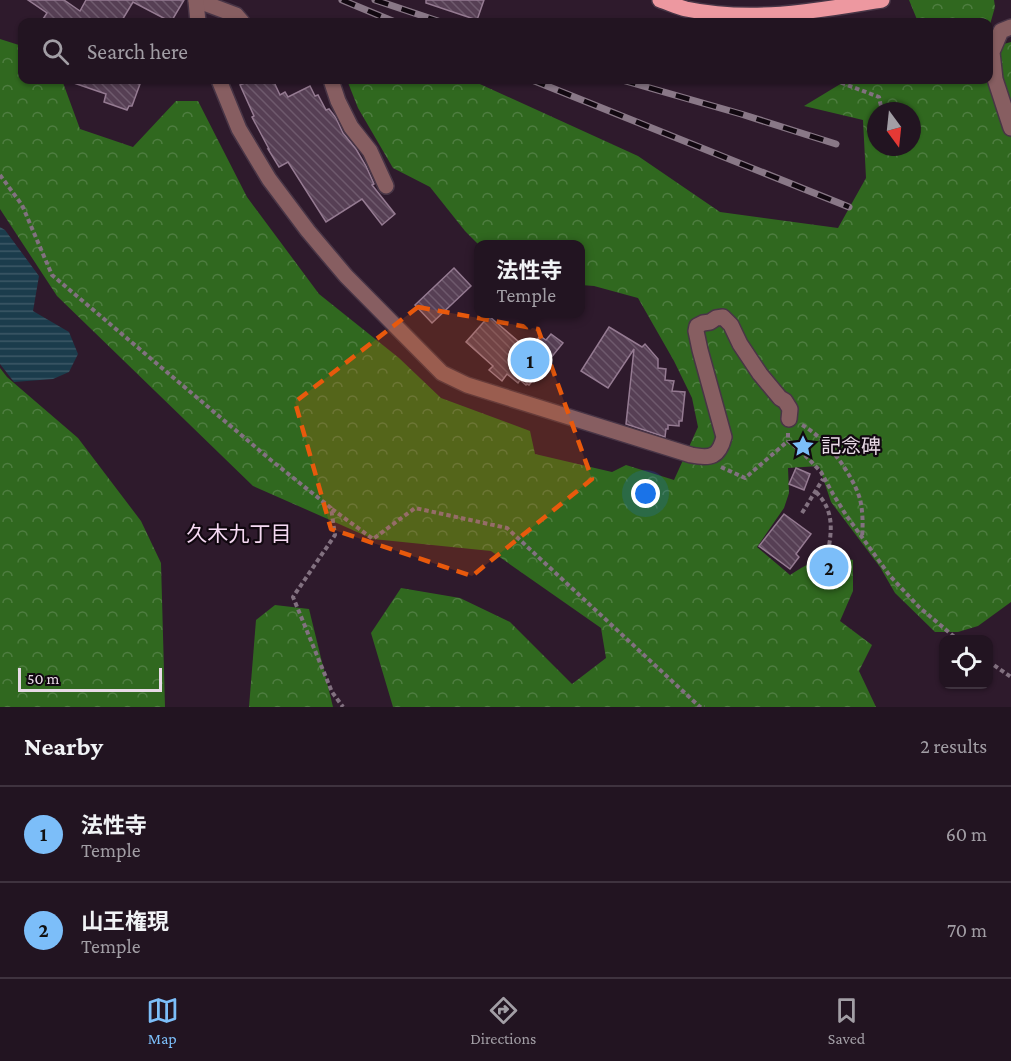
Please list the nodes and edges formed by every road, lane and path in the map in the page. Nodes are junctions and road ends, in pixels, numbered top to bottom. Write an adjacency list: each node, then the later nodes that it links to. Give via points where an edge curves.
1 (196, 0): 4 (street); 5 (street)
2 (660, 0): 3 (main road, via 685,9 724,15 787,15)
3 (882, 0)
4 (198, 18)
5 (239, 18)
6 (1011, 27): 7 (street, via 1001,31)
7 (993, 50)
8 (993, 61): 13 (street)
9 (221, 84): 18 (street, via 239,129 301,222 346,276 442,373 467,385)
10 (332, 84): 15 (street, via 351,127 370,151)
11 (845, 84): 12 (path, via 879,97)
12 (880, 102)
13 (1011, 128)
14 (0, 175): 21 (path, via 22,205 52,275)
15 (386, 186)
16 (789, 419): 17 (path); 18 (street, via 790,409 785,401 760,375 723,316 703,323 696,331 723,437 721,448); 23 (path, via 809,429 847,471 860,499)
17 (788, 441): 18 (path, via 745,478); 19 (path)
18 (705, 458)
19 (824, 478): 20 (path); 23 (path)
20 (816, 492): 22 (path); 24 (path, via 823,498 832,524)
21 (331, 508): 28 (path, via 335,536 293,597 332,692); 29 (path, via 373,538 415,508 507,528 700,707)
22 (802, 513)
23 (862, 537): 25 (path, via 890,576)
24 (827, 556)
25 (953, 635)
26 (993, 664): 27 (path)
27 (1011, 677)
28 (344, 707)
29 (705, 707)

